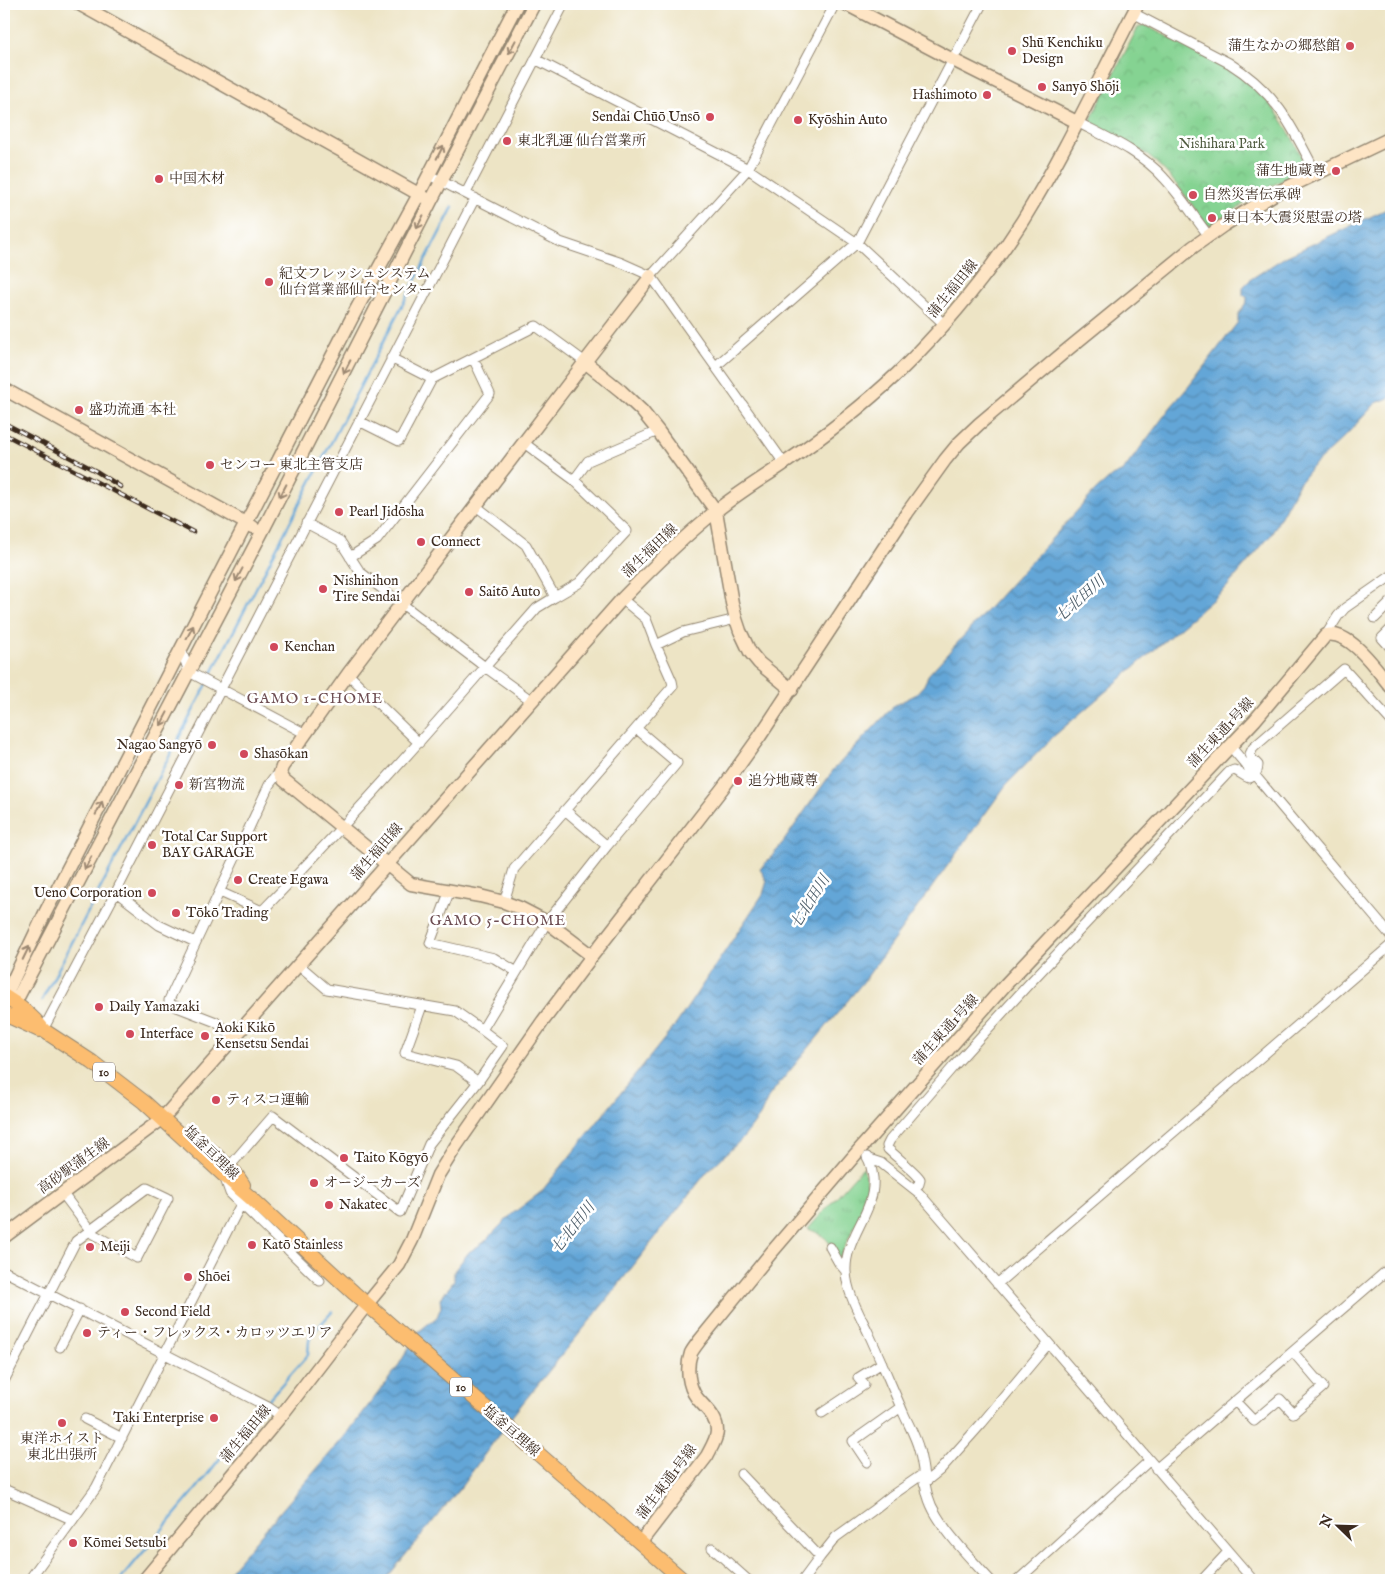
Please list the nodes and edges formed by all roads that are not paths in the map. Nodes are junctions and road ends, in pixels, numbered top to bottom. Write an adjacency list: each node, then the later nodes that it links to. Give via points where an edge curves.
1 (79, 4): 18 (street)
2 (517, 4): 15 (street, one-way to 2)
3 (534, 4): 16 (street, one-way to 16)
4 (564, 4): 9 (street)
5 (835, 4): 13 (street)
6 (846, 4): 10 (street)
7 (982, 4): 10 (street)
8 (1136, 8): 11 (street, 蒲生福田線); 14 (street, via 1230,63 1262,88 1280,107)
9 (535, 59): 13 (street); 17 (street)
10 (953, 60): 11 (street); 22 (street)
11 (1077, 122): 21 (street, via 1122,146 1164,177); 24 (street, 蒲生福田線, via 1018,227)
12 (1391, 138): 14 (street, 蒲生福田線)
13 (748, 169): 22 (street); 23 (street)
14 (1316, 173): 21 (street, 蒲生福田線, via 1246,210)
15 (429, 175): 16 (street); 18 (street)
16 (442, 181): 17 (street); 20 (street)
17 (466, 193): 19 (street)
18 (419, 194): 20 (street); 32 (street)
19 (475, 198): 23 (street, via 560,242); 25 (street)
20 (431, 201): 34 (street, one-way to 34)
21 (1209, 236): 61 (street, 蒲生福田線, via 1062,354 959,443 921,492)
22 (857, 243): 24 (street); 28 (street)
23 (651, 276): 27 (street); 28 (street)
24 (944, 324): 36 (street, 蒲生福田線, via 898,373 849,416)
25 (392, 358): 29 (street); 31 (street)
26 (473, 358): 27 (street, via 536,326); 29 (street); 43 (street, via 490,394 377,540)
27 (585, 362): 33 (street, via 621,391); 35 (street)
28 (716, 366): 36 (street)
29 (432, 379): 31 (street, via 399,441)
30 (4, 389): 41 (street)
31 (359, 421): 40 (street)
32 (295, 428): 34 (street); 41 (street)
33 (658, 431): 37 (street, via 588,461); 39 (street)
34 (312, 436): 42 (street, one-way to 42)
35 (524, 443): 37 (street); 38 (street)
36 (784, 463): 39 (street, 蒲生福田線)
37 (574, 480): 45 (street, via 627,531 578,582)
38 (476, 506): 45 (street, via 526,545); 48 (street)
39 (716, 511): 46 (street, 蒲生福田線, via 663,557); 50 (street)
40 (306, 523): 43 (street, via 340,541); 59 (street)
41 (246, 524): 42 (street); 55 (street, one-way to 41)
42 (262, 532): 58 (street, one-way to 58)
43 (350, 557): 48 (street, via 360,572)
44 (1391, 576): 52 (street, via 1345,608)
45 (555, 597): 56 (street, via 537,608)
46 (622, 599): 53 (street, via 646,619); 62 (street, 蒲生福田線)
47 (1391, 602): 49 (street)
48 (402, 604): 56 (street); 57 (street)
49 (1375, 618)
50 (736, 619): 53 (street, via 684,632); 61 (street, via 745,642 759,663)
51 (1391, 629): 54 (street, via 1382,638)
52 (1326, 635): 60 (street, via 1339,635 1350,642); 67 (street, 蒲生東通1号線)
53 (656, 644): 64 (street, via 673,686)
54 (1391, 648)
55 (181, 649): 58 (street); 85 (street, one-way to 55, via 45,913)
56 (485, 667): 62 (street); 66 (street)
57 (348, 674): 65 (street); 66 (street)
58 (194, 675): 59 (street); 85 (street, one-way to 85)
59 (217, 687): 65 (street); 75 (street)
60 (1391, 687)
61 (792, 690): 82 (street, 蒲生福田線, via 725,785)
62 (532, 701): 73 (street, 蒲生福田線)
63 (1391, 721): 69 (street, via 1344,669 1253,748 1250,754 1258,765)
64 (638, 729): 70 (street); 72 (street, via 677,763)
65 (306, 734): 68 (street)
66 (419, 743): 71 (street)
67 (1230, 746): 69 (street); 94 (street, 蒲生東通1号線, via 1006,984)
68 (280, 773): 71 (street, via 284,780); 76 (street, via 269,785)
69 (1255, 775): 79 (street); 97 (street, via 1249,778 1234,770 1229,772 953,1067 890,1140 888,1150 920,1179)
70 (565, 810): 72 (street); 77 (street, via 514,869)
71 (342, 828): 73 (street); 76 (street, via 262,911)
72 (607, 846): 78 (street)
73 (386, 865): 74 (street, via 411,884); 83 (street, 蒲生福田線)
74 (450, 890): 77 (street); 84 (street, via 430,943 494,958)
75 (116, 892): 80 (street, via 160,925); 89 (street)
76 (220, 892): 80 (street)
77 (504, 902): 78 (street)
78 (547, 922): 82 (street); 84 (street)
79 (1391, 936)
80 (195, 942): 91 (street, via 168,1002 216,1022)
81 (1391, 946): 107 (street)
82 (592, 956): 109 (street, 蒲生福田線, via 442,1167 408,1250)
83 (299, 965): 86 (street, via 328,989); 91 (street, 蒲生福田線)
84 (517, 972): 90 (street)
85 (7, 999): 87 (main road, 10); 88 (main road, 塩釜亘理線 / 10)
86 (422, 1006): 90 (street, via 455,1011); 92 (street, via 405,1053 456,1066)
87 (5, 1018): 88 (main road, 10)
88 (25, 1019): 89 (main road, 塩釜亘理線 / 10)
89 (40, 1028): 93 (main road, 塩釜亘理線 / 10, via 92,1062)
90 (482, 1030): 92 (street, via 504,1046)
91 (234, 1038): 93 (street, 蒲生福田線)
92 (478, 1082): 96 (street, via 428,1144 400,1212 273,1116)
93 (162, 1119): 96 (main road, 塩釜亘理線 / 10); 96 (main road, 塩釜亘理線 / 10, via 181,1124 214,1154); 98 (street, 高砂駅蒲生線)
94 (860, 1149): 95 (street); 130 (street, 蒲生東通1号線, via 691,1353 689,1383 714,1418 717,1432 707,1456)
95 (869, 1159): 97 (street, via 881,1163); 104 (street, via 874,1186 871,1201 852,1242)
96 (226, 1171): 99 (main road, 塩釜亘理線 / 10)
97 (914, 1189): 107 (street)
98 (63, 1194): 100 (street); 101 (street, 高砂駅蒲生線)
99 (247, 1202): 106 (street); 109 (main road, 塩釜亘理線 / 10); 114 (street)
100 (90, 1230): 100 (street, via 146,1188 168,1198 138,1258); 108 (street, via 76,1241)
101 (4, 1237)
102 (830, 1247): 104 (street)
103 (1391, 1267): 113 (street)
104 (845, 1270): 115 (street, via 854,1302)
105 (4, 1271): 108 (street)
106 (320, 1281)
107 (998, 1284): 111 (street)
108 (49, 1293): 110 (street); 116 (street)
109 (370, 1307): 120 (street, 蒲生福田線); 130 (main road, 塩釜亘理線 / 10)
110 (80, 1309): 112 (street); 114 (street)
111 (1048, 1344): 123 (street); 127 (street, via 940,1470)
112 (60, 1347)
113 (1293, 1352): 117 (street); 117 (street, via 1323,1387 1293,1413 1280,1399 1254,1421)
114 (165, 1353): 120 (street); 122 (street)
115 (882, 1363): 118 (street); 119 (street, via 858,1378 864,1385)
116 (4, 1381)
117 (1235, 1401): 125 (street)
118 (901, 1407): 124 (street, via 853,1441); 127 (street, via 919,1450)
119 (822, 1413)
120 (281, 1416): 135 (street, 蒲生福田線)
121 (86, 1419): 122 (street)
122 (122, 1438): 129 (street, via 96,1488)
123 (1150, 1461): 125 (street); 140 (street)
124 (867, 1462)
125 (1156, 1469): 132 (street)
126 (741, 1474): 133 (street)
127 (924, 1478): 133 (street, via 891,1496 836,1537); 139 (street, via 927,1495 937,1516)
128 (4, 1489): 129 (street)
129 (73, 1520): 134 (street)
130 (640, 1543): 136 (main road, 塩釜亘理線 / 10)
131 (712, 1548): 137 (street)
132 (1228, 1552): 141 (street); 142 (street)
133 (820, 1557): 138 (street)
134 (29, 1580)
135 (144, 1580)
136 (683, 1580)
137 (748, 1580)
138 (803, 1580)
139 (990, 1580)
140 (1018, 1580)
141 (1202, 1580)
142 (1253, 1580)

